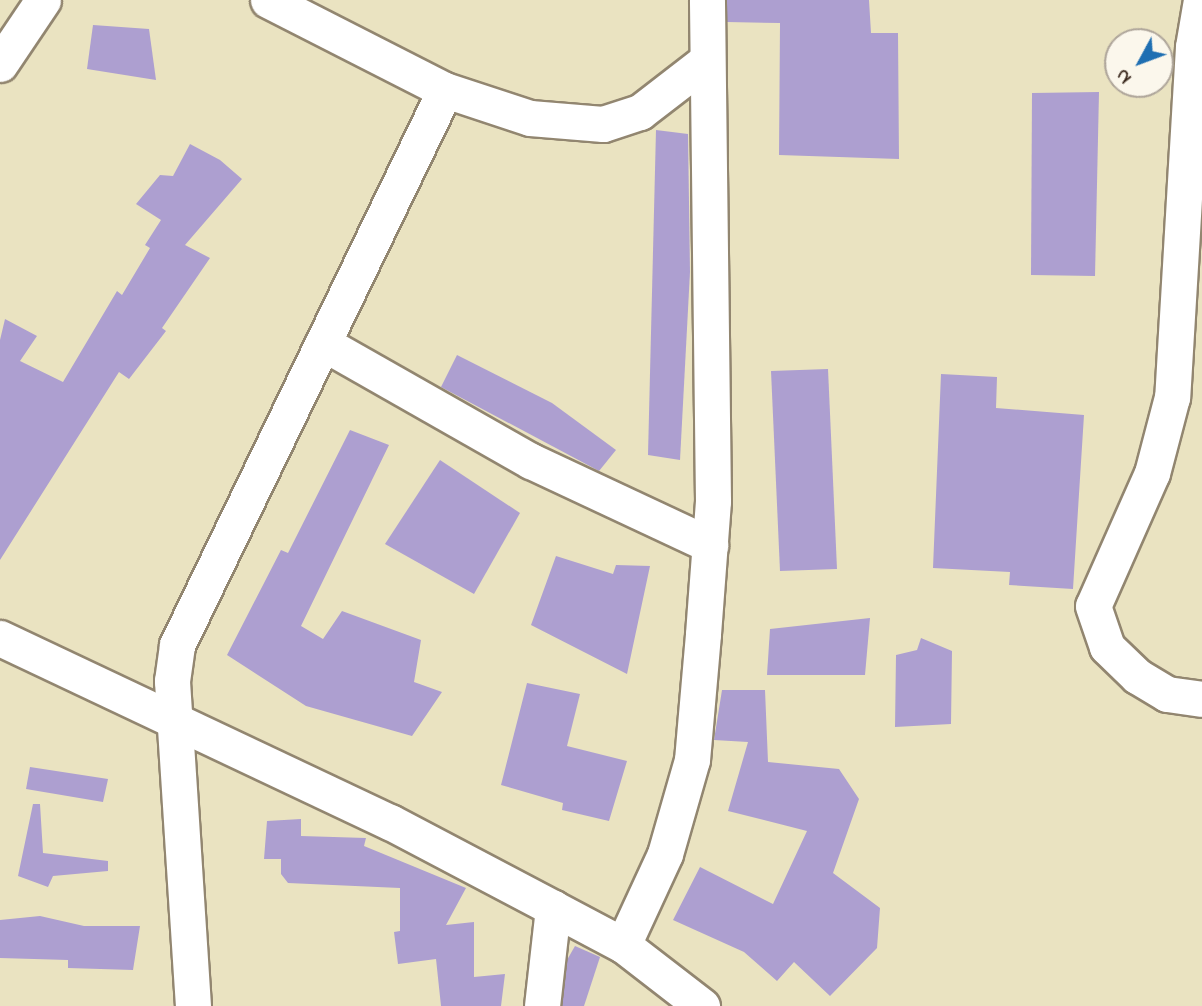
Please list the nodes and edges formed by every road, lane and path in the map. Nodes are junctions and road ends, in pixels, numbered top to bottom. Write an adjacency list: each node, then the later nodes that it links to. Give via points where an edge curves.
1 (43, 0): 6 (street)
2 (268, 0): 7 (street)
3 (707, 0): 5 (street)
4 (1201, 0): 11 (street, via 1193,47 1172,397 1152,473 1093,606 1107,647 1137,676 1167,694)
5 (705, 62): 7 (street, via 640,112 603,124 530,118); 9 (street)
6 (0, 64)
7 (445, 90): 8 (street)
8 (323, 343): 9 (street, via 531,461); 12 (street, via 177,645 172,681)
9 (710, 545): 14 (street, via 692,760 665,854)
10 (0, 638): 12 (street)
11 (1202, 699)
12 (176, 719): 13 (street, via 390,822); 15 (street)
13 (553, 908): 14 (street); 16 (street)
14 (623, 945): 17 (street)
15 (193, 1006)
16 (542, 1006)
17 (702, 1006)

